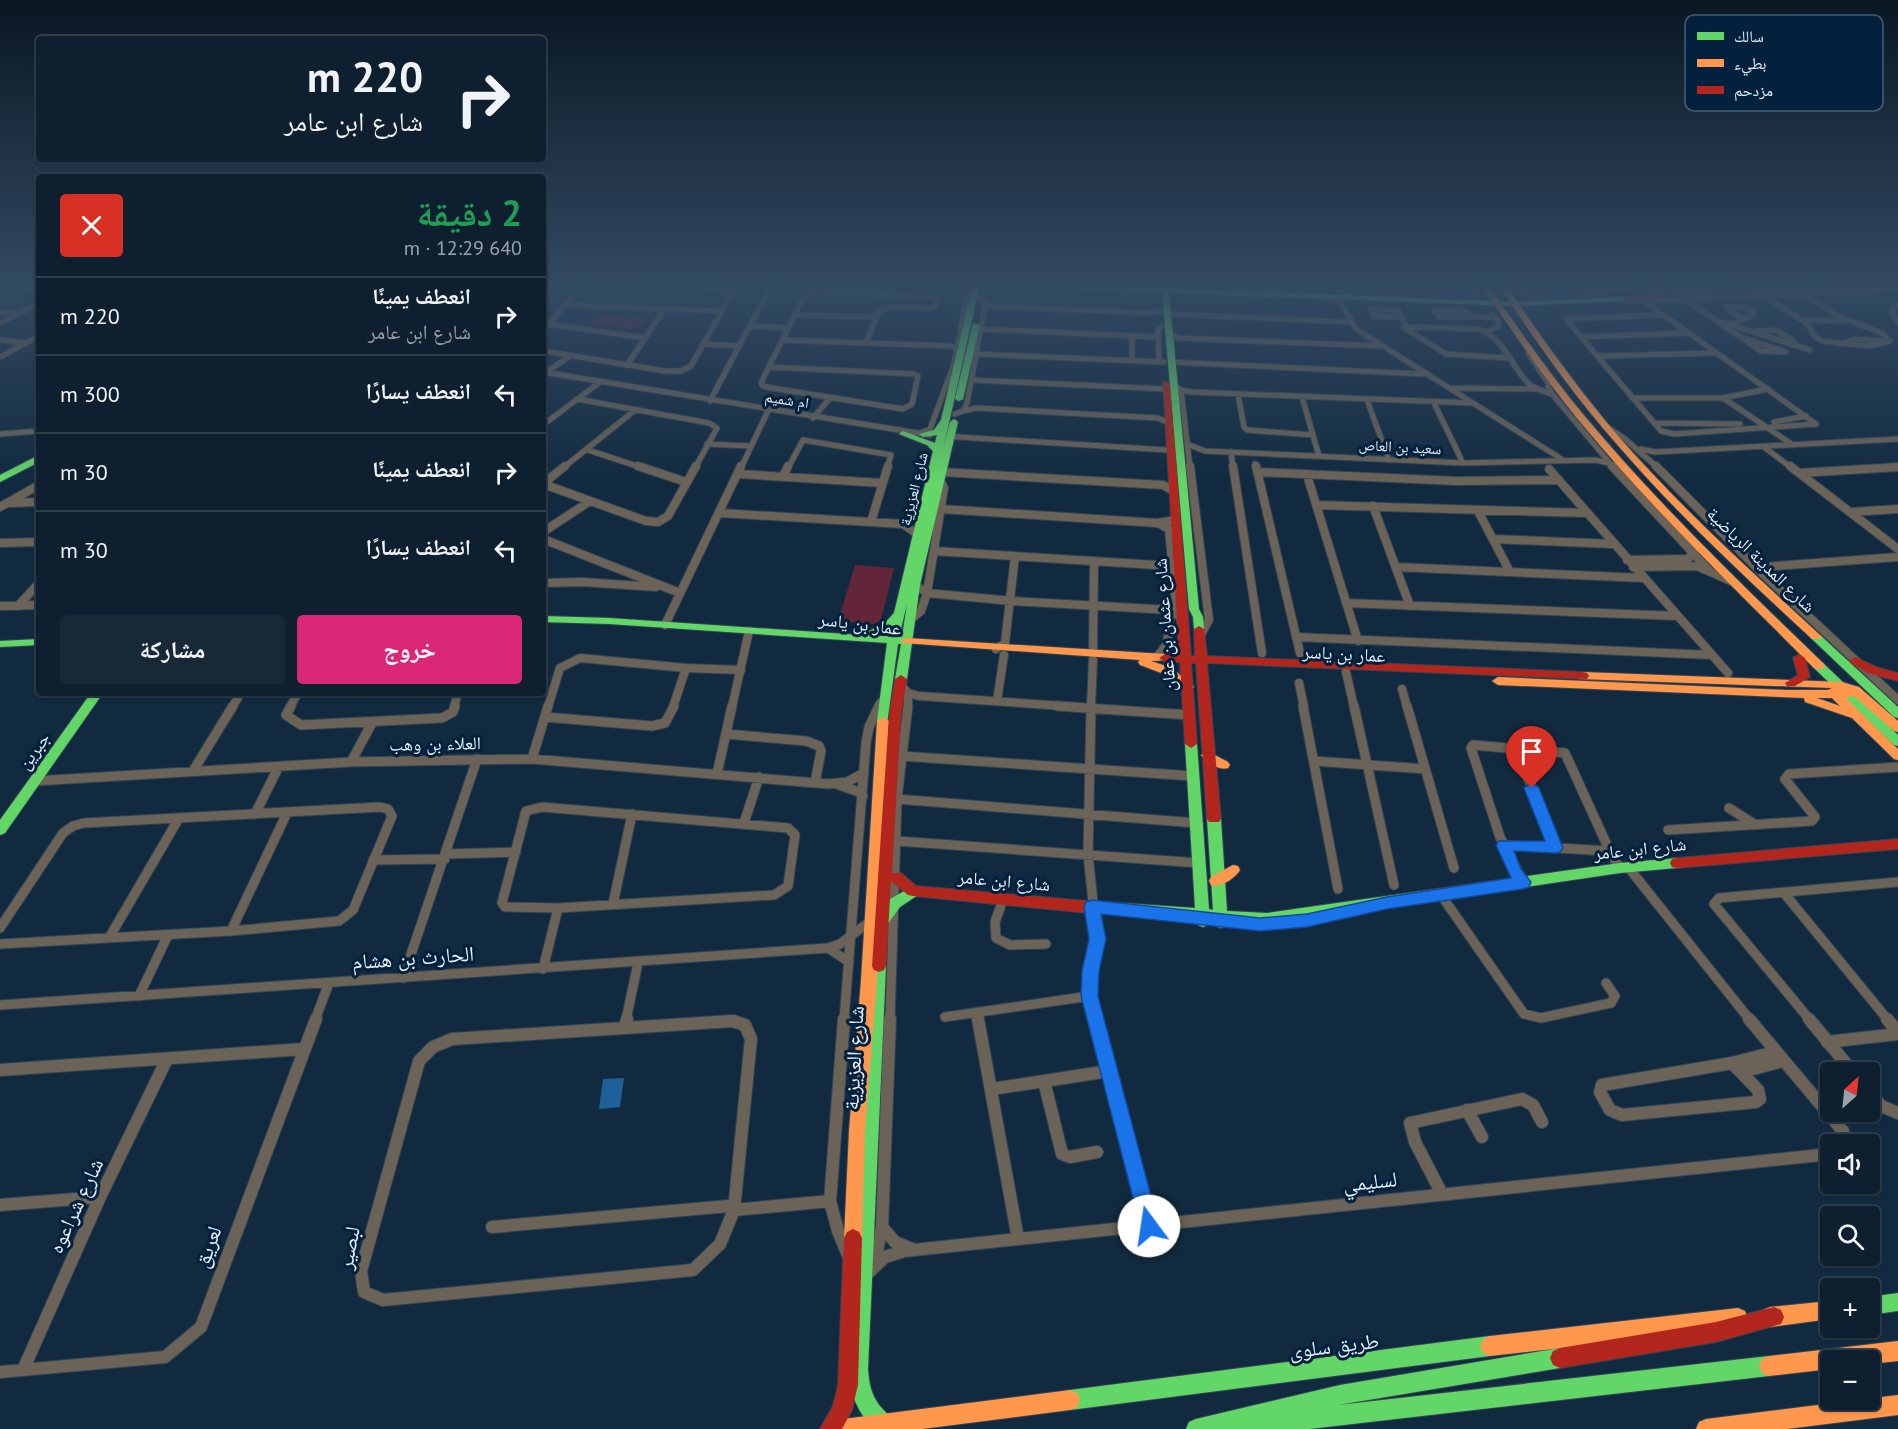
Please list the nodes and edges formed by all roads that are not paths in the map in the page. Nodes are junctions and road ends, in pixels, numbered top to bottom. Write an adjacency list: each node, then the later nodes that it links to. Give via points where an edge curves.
1 (637, 351): 31 (street)
2 (699, 351): 31 (street, via 684,370)
3 (737, 351): 54 (street)
4 (777, 351): 32 (street)
5 (955, 351): 42 (street, شارع العزيزية)
6 (961, 351): 42 (main road, شارع العزيزية)
7 (968, 351): 61 (main road, شارع العزيزية)
8 (977, 351): 24 (street, شارع العزيزية)
9 (1132, 351): 29 (street)
10 (1164, 351): 30 (main road, شارع عثمان بن عفان)
11 (1389, 351): 35 (street)
12 (1440, 351): 27 (street)
13 (1504, 351): 27 (street)
14 (1528, 351): 39 (street, شارع المدينة الرياضية)
15 (1531, 351): 109 (main road, شارع المدينة الرياضية)
16 (1541, 351): 28 (main road)
17 (1547, 351): 28 (main road, شارع المدينة الرياضية)
18 (1593, 351): 26 (street)
19 (1711, 351): 23 (street)
20 (1761, 351): 21 (street)
21 (1785, 351)
22 (546, 352): 25 (street)
23 (1714, 353): 26 (street); 44 (street)
24 (977, 354): 29 (street); 36 (street, شارع العزيزية)
25 (570, 356): 31 (street); 33 (street)
26 (1597, 356): 50 (street)
27 (1508, 358): 38 (street)
28 (1553, 360): 68 (main road, شارع المدينة الرياضية)
29 (1132, 361): 30 (street)
30 (1164, 362): 35 (street); 45 (main road, شارع عثمان بن عفان)
31 (627, 365)
32 (769, 367): 49 (street, via 763,386); 49 (street, via 906,372 918,376 912,404 903,409)
33 (546, 371)
34 (546, 372): 37 (street, ام شميم)
35 (1426, 374): 40 (street)
36 (972, 380): 45 (street); 55 (street, شارع العزيزية)
37 (600, 382): 52 (street); 54 (street, ام شميم)
38 (1526, 382): 41 (street); 43 (street)
39 (1548, 387): 43 (street); 47 (street, شارع المدينة الرياضية)
40 (1449, 388): 41 (street); 57 (street)
41 (1521, 388): 43 (street)
42 (949, 389): 61 (main road, شارع العزيزية); 73 (street, شارع العزيزية, via 932,428)
43 (1535, 389): 47 (street)
44 (1768, 389): 51 (street); 62 (street)
45 (1176, 390): 46 (street); 64 (main road, شارع عثمان بن عفان); 85 (street, شارع عثمان بن عفان); 111 (main road, شارع عثمان بن عفان)
46 (1238, 394): 48 (street); 74 (street, via 1247,430)
47 (1553, 395): 88 (street, شارع المدينة الرياضية)
48 (1302, 397): 53 (street); 74 (street)
49 (830, 398): 63 (street)
50 (1632, 398): 51 (street); 66 (street)
51 (1723, 398): 69 (street)
52 (577, 399): 59 (street); 65 (street)
53 (1367, 400): 56 (street); 93 (street)
54 (710, 401): 60 (street, ام شميم)
55 (967, 403): 58 (street); 61 (street, شارع العزيزية)
56 (1434, 403): 57 (street); 96 (street)
57 (1473, 403): 95 (street)
58 (977, 408): 61 (street); 64 (street)
59 (635, 410): 77 (street, via 715,425); 83 (street)
60 (768, 411): 63 (street, ام شميم); 79 (street)
61 (956, 411): 73 (main road, via 939,430); 75 (main road, شارع العزيزية)
62 (1806, 416): 69 (street); 69 (street, via 1816,424)
63 (813, 418): 73 (street, ام شميم)
64 (1166, 422): 84 (street); 111 (main road, شارع عثمان بن عفان)
65 (546, 423)
66 (1655, 423): 67 (street); 71 (street, via 1667,433)
67 (1706, 425): 69 (street); 71 (street)
68 (1605, 426): 82 (street, شارع المدينة الرياضية); 116 (main road, شارع المدينة الرياضية)
69 (1762, 426): 71 (street); 78 (street); 80 (street)
70 (36, 430): 72 (street)
71 (1712, 431)
72 (0, 434)
73 (912, 434): 75 (street, ام شميم); 75 (main road, via 927,441)
74 (1313, 435): 91 (street)
75 (945, 440): 84 (street); 107 (main road, شارع العزيزية); 129 (main road, شارع العزيزية)
76 (1898, 440): 78 (street)
77 (708, 444): 79 (street); 114 (street)
78 (1793, 445): 80 (street)
79 (751, 446): 105 (street)
80 (1784, 446): 81 (street)
81 (1764, 447): 89 (street); 103 (street)
82 (1638, 448): 89 (street); 99 (street, شارع المدينة الرياضية)
83 (588, 450): 113 (street); 114 (street)
84 (1167, 450): 111 (street)
85 (1189, 450): 86 (street, سعيد بن العاص); 86 (street, سعيد بن العاص); 111 (main road); 186 (street, شارع عثمان بن عفان, via 1209,620)
86 (1204, 451): 87 (street, سعيد بن العاص)
87 (1231, 452): 91 (street, سعيد بن العاص); 192 (street)
88 (1600, 452): 94 (street, via 1601,457); 97 (street, شارع المدينة الرياضية)
89 (1661, 452): 99 (street, via 1651,456)
90 (36, 455): 104 (main road)
91 (1319, 456): 93 (street, سعيد بن العاص)
92 (36, 460): 110 (main road)
93 (1389, 460): 96 (street, سعيد بن العاص)
94 (1595, 460): 95 (street, سعيد بن العاص); 97 (street, سعيد بن العاص)
95 (1563, 461): 96 (street, سعيد بن العاص)
96 (1463, 463)
97 (1609, 463): 109 (street, سعيد بن العاص); 147 (street, شارع المدينة الرياضية)
98 (1255, 464): 102 (street)
99 (1653, 464): 116 (main road); 144 (street, شارع المدينة الرياضية, via 1671,477 1677,488)
100 (1898, 467): 103 (street)
101 (1550, 468): 112 (street)
102 (1258, 472): 106 (street); 184 (street)
103 (1799, 473): 127 (street)
104 (0, 474)
105 (739, 474): 108 (street); 128 (street)
106 (1307, 474): 112 (street, via 1457,481); 122 (street)
107 (941, 476): 111 (street); 124 (street, شارع العزيزية); 162 (main road, شارع العزيزية)
108 (783, 477): 115 (street); 115 (street, via 800,443 808,440 891,455)
109 (1633, 478): 160 (main road, شارع المدينة الرياضية)
110 (0, 479)
111 (1173, 480): 131 (main road, شارع عثمان بن عفان); 186 (main road, شارع عثمان بن عفان)
112 (1559, 480): 130 (street)
113 (546, 482)
114 (686, 482): 119 (street, via 668,516 658,522)
115 (882, 483): 132 (street)
116 (1658, 483): 136 (main road, شارع المدينة الرياضية)
117 (546, 485): 119 (street)
118 (36, 487): 121 (street)
119 (590, 501): 135 (street)
120 (36, 502): 121 (street)
121 (3, 505)
122 (1317, 505): 123 (street); 172 (street)
123 (1373, 506): 126 (street); 155 (street)
124 (941, 509): 133 (street); 146 (street, شارع العزيزية)
125 (1898, 509): 127 (street)
126 (1478, 511): 130 (street); 139 (street)
127 (1850, 512): 145 (street)
128 (720, 513): 132 (street); 166 (street)
129 (922, 513): 134 (street, via 916,520); 137 (main road, شارع العزيزية)
130 (1587, 513): 143 (street)
131 (1176, 520): 133 (street); 138 (main road, شارع عثمان بن عفان)
132 (871, 522): 134 (street)
133 (1157, 523): 138 (street)
134 (903, 524): 137 (street)
135 (546, 530)
136 (1706, 532): 144 (main road); 198 (main road, شارع المدينة الرياضية)
137 (917, 534): 178 (main road, شارع العزيزية)
138 (1174, 535): 153 (street); 170 (main road, شارع عثمان بن عفان)
139 (1493, 539): 143 (street); 157 (street)
140 (546, 540): 164 (street)
141 (36, 542): 142 (street)
142 (0, 543)
143 (1613, 544): 152 (street)
144 (1737, 548): 150 (street, شارع المدينة الرياضية)
145 (1898, 549)
146 (934, 551): 148 (street); 167 (street, شارع العزيزية)
147 (1694, 552): 152 (street, via 1688,559); 156 (street, شارع المدينة الرياضية)
148 (1015, 556): 151 (street); 168 (street)
149 (1898, 557): 154 (street)
150 (1748, 559): 154 (street); 158 (street, شارع المدينة الرياضية)
151 (1094, 561): 153 (street); 176 (street)
152 (1630, 564): 156 (street, via 1693,565); 159 (street)
153 (1172, 566): 170 (street)
154 (1776, 566): 158 (street, via 1764,568)
155 (1396, 567): 157 (street); 177 (street)
156 (1710, 571): 160 (street, شارع المدينة الرياضية)
157 (1510, 572): 159 (street)
158 (1762, 573): 202 (street, شارع المدينة الرياضية)
159 (1643, 578): 179 (street)
160 (1734, 582): 165 (main road, شارع المدينة الرياضية)
161 (546, 583): 164 (street)
162 (915, 585): 167 (street); 169 (main road, شارع العزيزية)
163 (36, 587): 175 (street)
164 (664, 588): 166 (street)
165 (1743, 592): 171 (main road, شارع المدينة الرياضية); 198 (main road, via 1824,662 1838,666)
166 (680, 593): 181 (street)
167 (927, 593): 168 (street); 169 (street); 178 (street, شارع العزيزية, via 921,611)
168 (1012, 601): 176 (street); 191 (street)
169 (912, 602): 178 (main road, شارع العزيزية)
170 (1176, 602): 176 (street); 196 (street, via 1167,644); 199 (main road, شارع عثمان بن عفان, via 1184,621)
171 (1754, 602): 197 (main road, via 1767,627); 213 (main road, شارع المدينة الرياضية)
172 (1346, 603): 177 (street); 187 (street)
173 (36, 605): 175 (street)
174 (0, 606): 175 (street)
175 (18, 606)
176 (1093, 606): 195 (street)
177 (1410, 606): 179 (street)
178 (905, 616): 185 (main road); 190 (main road, شارع العزيزية)
179 (1677, 616): 194 (street)
180 (546, 619): 181 (main road, عمار بن ياسر)
181 (665, 625): 182 (main road, عمار بن ياسر)
182 (749, 631): 183 (main road, عمار بن ياسر); 205 (street)
183 (806, 636): 185 (main road, عمار بن ياسر); 190 (main road, عمار بن ياسر)
184 (1296, 637): 187 (street); 193 (street)
185 (856, 638): 190 (main road, عمار بن ياسر)
186 (1200, 638): 201 (main road, شارع عثمان بن عفان); 204 (main road, via 1224,656)
187 (1358, 641): 194 (street)
188 (36, 642): 189 (main road)
189 (0, 644)
190 (899, 644): 191 (main road, عمار بن ياسر); 214 (main road, شارع العزيزية); 215 (main road, شارع العزيزية)
191 (1000, 652): 195 (main road, عمار بن ياسر); 221 (street)
192 (1262, 653)
193 (1300, 653)
194 (1712, 655): 207 (street)
195 (1093, 657): 196 (main road, عمار بن ياسر); 200 (main road, عمار بن ياسر); 222 (street)
196 (1157, 657): 199 (main road, عمار بن ياسر)
197 (1799, 658): 212 (main road, via 1804,677); 213 (main road)
198 (1838, 658): 202 (main road, شارع المدينة الرياضية)
199 (1186, 661): 200 (main road, عمار بن ياسر); 201 (main road, عمار بن ياسر); 210 (main road, شارع عثمان بن عفان)
200 (1144, 662): 210 (main road, via 1164,668)
201 (1202, 662): 204 (main road, عمار بن ياسر); 206 (main road, عمار بن ياسر); 232 (main road, شارع عثمان بن عفان)
202 (1852, 664): 208 (main road); 213 (main road, via 1856,680); 220 (street, شارع المدينة الرياضية); 223 (main road, شارع المدينة الرياضية)
203 (686, 668): 205 (street); 225 (street, via 665,723 652,726); 225 (street, via 580,658 568,662 560,668)
204 (1375, 668): 212 (main road, عمار بن ياسر)
205 (741, 670): 229 (street)
206 (1346, 672): 212 (main road, عمار بن ياسر); 240 (street)
207 (1728, 673)
208 (1898, 678)
209 (1299, 683): 237 (street)
210 (1188, 687): 224 (main road, شارع عثمان بن عفان)
211 (1402, 689): 244 (street)
212 (1787, 689): 213 (main road, عمار بن ياسر); 226 (main road)
213 (1841, 690): 226 (main road, شارع المدينة الرياضية); 228 (main road); 230 (main road, شارع المدينة الرياضية)
214 (885, 693): 246 (street, شارع العزيزية, via 869,727); 295 (main road, شارع العزيزية)
215 (909, 695): 221 (street); 233 (street, شارع العزيزية); 295 (main road, شارع العزيزية, via 895,716)
216 (96, 696): 250 (main road, جبرين)
217 (240, 696): 245 (street)
218 (296, 696): 227 (street, via 286,715 292,721)
219 (457, 696): 227 (street, via 448,716)
220 (1898, 700)
221 (997, 701): 222 (street)
222 (1090, 709): 224 (street); 243 (street)
223 (1898, 714)
224 (1189, 715): 248 (main road, شارع عثمان بن عفان)
225 (545, 717): 236 (street)
226 (1863, 721): 234 (main road, شارع المدينة الرياضية)
227 (372, 723): 238 (street)
228 (1898, 729)
229 (726, 734): 247 (street); 251 (street, via 806,741 819,746)
230 (1898, 742)
231 (1516, 747): 268 (street, via 1475,744 1471,748); 269 (street); 270 (street, via 1567,754)
232 (1207, 755): 239 (main road); 280 (main road, شارع عثمان بن عفان)
233 (901, 756): 243 (street); 254 (street, شارع العزيزية)
234 (1898, 756)
235 (477, 759): 236 (street, العلاء بن وهب); 238 (street, العلاء بن وهب); 273 (street)
236 (532, 759): 247 (street, العلاء بن وهب)
237 (1314, 761): 240 (street); 284 (street)
238 (351, 762): 242 (street, العلاء بن وهب)
239 (1224, 765)
240 (1367, 765): 244 (street); 283 (street)
241 (1898, 767): 263 (street, via 1789,774 1785,779 1815,816 1812,821)
242 (278, 768): 245 (street, العلاء بن وهب); 257 (street)
243 (1088, 769): 248 (street); 259 (street)
244 (1425, 769): 276 (street)
245 (193, 771): 250 (street, العلاء بن وهب)
246 (864, 773): 252 (street, العلاء بن وهب); 253 (street, شارع العزيزية)
247 (717, 774): 249 (street, العلاء بن وهب)
248 (1193, 776): 262 (main road, شارع عثمان بن عفان)
249 (759, 777): 251 (street, العلاء بن وهب); 261 (street)
250 (35, 781): 264 (main road, جبرين)
251 (815, 783): 252 (street, العلاء بن وهب)
252 (836, 784): 253 (street, العلاء بن وهب)
253 (863, 795): 299 (street, شارع العزيزية)
254 (897, 800): 259 (street); 266 (street, شارع العزيزية)
255 (1729, 808): 263 (street)
256 (287, 813): 257 (street); 274 (street, via 388,809 392,816); 297 (street)
257 (255, 814): 260 (street)
258 (632, 814): 261 (street); 271 (street, via 533,808 526,811); 290 (street)
259 (1087, 815): 262 (street); 272 (street)
260 (179, 818): 296 (street, via 73,826 63,833); 300 (street)
261 (744, 823): 290 (street, via 792,831 795,835 791,874 788,886 781,892)
262 (1196, 823): 275 (main road, شارع عثمان بن عفان)
263 (1754, 824): 265 (street)
264 (0, 830)
265 (1668, 830)
266 (897, 841): 272 (street); 279 (street, شارع العزيزية)
267 (1898, 844): 277 (main road, شارع ابن عامر)
268 (1504, 845): 269 (street); 281 (street)
269 (1555, 848): 270 (street)
270 (1610, 851): 277 (street)
271 (516, 852): 273 (street); 292 (street, via 502,903 505,907)
272 (1088, 855): 275 (street); 291 (street)
273 (445, 856): 274 (street); 307 (street)
274 (373, 860): 297 (street, via 353,910 339,921)
275 (1199, 864): 293 (main road, شارع عثمان بن عفان)
276 (1454, 868)
277 (1624, 868): 281 (main road, شارع ابن عامر); 319 (street)
278 (1233, 870): 280 (main road)
279 (896, 877): 285 (main road); 289 (street, شارع العزيزية)
280 (1216, 882): 294 (main road, شارع عثمان بن عفان)
281 (1523, 882): 287 (main road, شارع ابن عامر)
282 (1898, 882): 286 (street)
283 (1394, 885)
284 (1338, 889)
285 (913, 891): 288 (main road, شارع ابن عامر); 289 (main road)
286 (1784, 893): 316 (street); 317 (street, via 1719,898 1714,904)
287 (1441, 895): 294 (main road, شارع ابن عامر, via 1260,925); 308 (street, via 1524,1014 1541,1018 1611,1004 1615,996)
288 (1003, 900): 291 (main road, شارع ابن عامر); 302 (street, via 995,922 996,938 1010,945)
289 (895, 903): 295 (main road); 344 (street, شارع العزيزية)
290 (613, 904): 292 (street)
291 (1092, 907): 293 (main road, شارع ابن عامر); 311 (street, via 1097,939 1090,971)
292 (558, 908): 306 (street)
293 (1203, 918): 294 (main road, شارع ابن عامر)
294 (1221, 919)
295 (876, 921): 299 (street, الحارث بن هشام); 347 (main road, شارع العزيزية, via 856,1131); 349 (main road, شارع العزيزية)
296 (0, 928)
297 (231, 931): 298 (street)
298 (168, 935): 300 (street); 310 (street)
299 (851, 936): 303 (street, الحارث بن هشام); 304 (street, شارع العزيزية)
300 (109, 938): 301 (street)
301 (0, 944)
302 (1046, 944)
303 (828, 948): 304 (street); 305 (street, الحارث بن هشام)
304 (849, 962): 339 (street, شارع العزيزية)
305 (638, 963): 306 (street, الحارث بن هشام); 315 (street)
306 (543, 969): 307 (street, الحارث بن هشام)
307 (403, 978): 309 (street, الحارث بن هشام)
308 (1606, 982)
309 (329, 983): 310 (street, الحارث بن هشام); 318 (street, لعريق)
310 (139, 996): 312 (street, الحارث بن هشام)
311 (1090, 996): 313 (street); 325 (street)
312 (0, 1005)
313 (977, 1012): 314 (street); 328 (street)
314 (945, 1017)
315 (625, 1027): 341 (street, لبصير, via 733,1021 745,1025 752,1038); 341 (street, لبصير, via 452,1039 433,1047 419,1061 361,1271 364,1292 383,1300 693,1270 714,1254 727,1233)
316 (1898, 1033): 317 (street)
317 (1827, 1042): 322 (street)
318 (304, 1049): 320 (street); 355 (street, لعريق, via 201,1327 165,1357)
319 (1775, 1052): 321 (street); 323 (street)
320 (167, 1059): 324 (street); 338 (street, شارع شراعوه)
321 (1783, 1061): 326 (street); 333 (street)
322 (1844, 1062)
323 (1731, 1064): 326 (street); 326 (street, via 1602,1085 1600,1092 1610,1110 1622,1115 1756,1102 1760,1099 1758,1090)
324 (0, 1070)
325 (1109, 1071): 327 (street); 342 (street)
326 (1742, 1072)
327 (1044, 1081): 328 (street); 335 (street, via 1062,1154 1070,1157)
328 (992, 1089): 345 (street)
329 (1880, 1105): 331 (street)
330 (1467, 1110): 332 (street, via 1522,1099 1533,1105); 334 (street); 337 (street, via 1410,1123 1415,1142)
331 (1898, 1113)
332 (1542, 1122)
333 (1844, 1134)
334 (1482, 1137)
335 (1097, 1152)
336 (1820, 1155): 337 (street, لسليمي)
337 (1442, 1194): 342 (street, لسليمي)
338 (100, 1197): 340 (street); 355 (street, شارع شراعوه)
339 (830, 1200): 341 (street); 347 (street, شارع العزيزية)
340 (0, 1205)
341 (734, 1210): 343 (street, via 729,1206)
342 (1149, 1226): 345 (street, لسليمي)
343 (492, 1227)
344 (882, 1227): 346 (street, via 895,1242); 348 (street, شارع العزيزية)
345 (1018, 1239): 346 (street, لسليمي)
346 (915, 1250): 348 (street, لسليمي, via 893,1254)
347 (851, 1261): 359 (main road, شارع العزيزية, via 848,1385 842,1410)
348 (874, 1265): 349 (street, لسليمي)
349 (862, 1278): 358 (main road, شارع العزيزية, via 858,1383 864,1405)
350 (1898, 1302): 351 (main road)
351 (1880, 1304)
352 (1820, 1311): 353 (main road, طريق سلوى)
353 (1774, 1317): 358 (main road, طريق سلوى, via 1709,1319 1597,1332); 361 (main road, via 1716,1332 1340,1395)
354 (1898, 1351): 362 (main road)
355 (23, 1370): 356 (street, لعريق)
356 (0, 1372)
357 (1898, 1405): 363 (main road)
358 (884, 1424): 360 (main road, طريق سلوى)
359 (830, 1429)
360 (843, 1429)
361 (1196, 1429)
362 (1221, 1429)
363 (1706, 1429)

